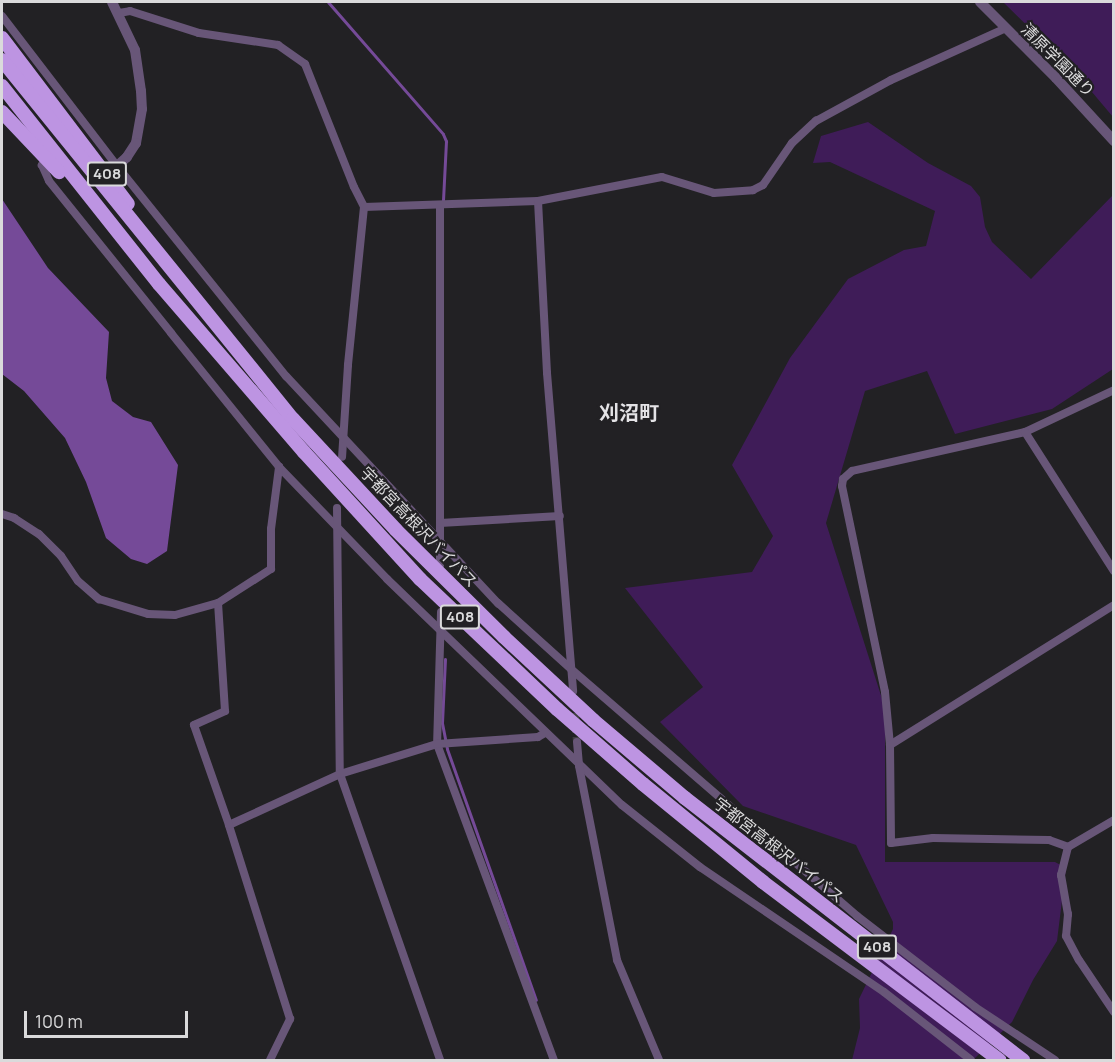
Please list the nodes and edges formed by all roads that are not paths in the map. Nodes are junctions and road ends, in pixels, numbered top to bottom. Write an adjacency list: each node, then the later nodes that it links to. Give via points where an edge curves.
1 (112, 2): 3 (street)
2 (980, 2): 5 (street, 清原学園通り)
3 (119, 13): 12 (street, via 137,59 142,109 136,143); 15 (street, via 130,11 200,33 278,45 294,54 305,64)
4 (2, 16): 12 (street)
5 (1006, 28): 10 (street, 清原学園通り); 13 (street, via 891,80 816,120 792,143 763,185 753,190 714,193 662,177)
6 (2, 38): 17 (highway, 408)
7 (2, 60): 17 (highway, 宇都宮高根沢バイパス / 408)
8 (2, 86): 16 (highway, 宇都宮高根沢バイパス / 408)
9 (2, 112): 11 (highway, 408)
10 (1113, 141)
11 (47, 158): 16 (highway, 408); 22 (street, via 42,165 49,181)
12 (117, 166): 20 (street, via 286,376)
13 (538, 201): 14 (street); 25 (street, via 547,373)
14 (440, 206): 15 (street); 26 (street)
15 (364, 207): 20 (street)
16 (138, 258): 48 (highway, 宇都宮高根沢バイパス / 408, via 369,525 557,709 764,882)
17 (207, 314): 48 (highway, 宇都宮高根沢バイパス / 408, via 293,419 396,530 593,720)
18 (1113, 390): 19 (street)
19 (1025, 432): 30 (street); 40 (street, via 858,469 843,479 885,692)
20 (344, 439): 21 (street); 28 (street)
21 (342, 457)
22 (279, 467): 27 (street); 31 (street, via 271,529 271,569)
23 (338, 508): 27 (street)
24 (2, 514): 31 (street, via 39,534 78,581 99,599 148,614 175,615)
25 (560, 516): 26 (street); 35 (street)
26 (440, 523): 28 (street)
27 (336, 527): 34 (street); 42 (street)
28 (440, 543): 29 (street); 35 (street, via 498,603)
29 (440, 565)
30 (1113, 571)
31 (218, 603): 44 (street, via 225,711 194,725)
32 (1113, 605): 40 (street)
33 (441, 612): 34 (street)
34 (441, 631): 37 (street); 39 (street)
35 (571, 669): 36 (street); 47 (street, via 857,916)
36 (573, 692)
37 (545, 733): 39 (street, via 538,737); 41 (street)
38 (577, 742): 41 (street)
39 (437, 744): 42 (street); 51 (street)
40 (890, 746): 45 (street, via 891,843 933,838 1049,840)
41 (579, 766): 52 (street, via 617,960); 53 (street, via 700,867 884,992)
42 (340, 774): 44 (street); 50 (street)
43 (1113, 820): 45 (street)
44 (229, 825): 49 (street, via 290,1019)
45 (1068, 847): 46 (street, via 1061,875 1068,914 1066,936)
46 (1113, 1012)
47 (1021, 1039): 48 (street); 55 (street)
48 (1004, 1057): 54 (highway, 宇都宮高根沢バイパス / 408)
49 (270, 1060)
50 (440, 1060)
51 (554, 1060)
52 (659, 1060)
53 (970, 1060)
54 (1023, 1060)
55 (1055, 1060)

